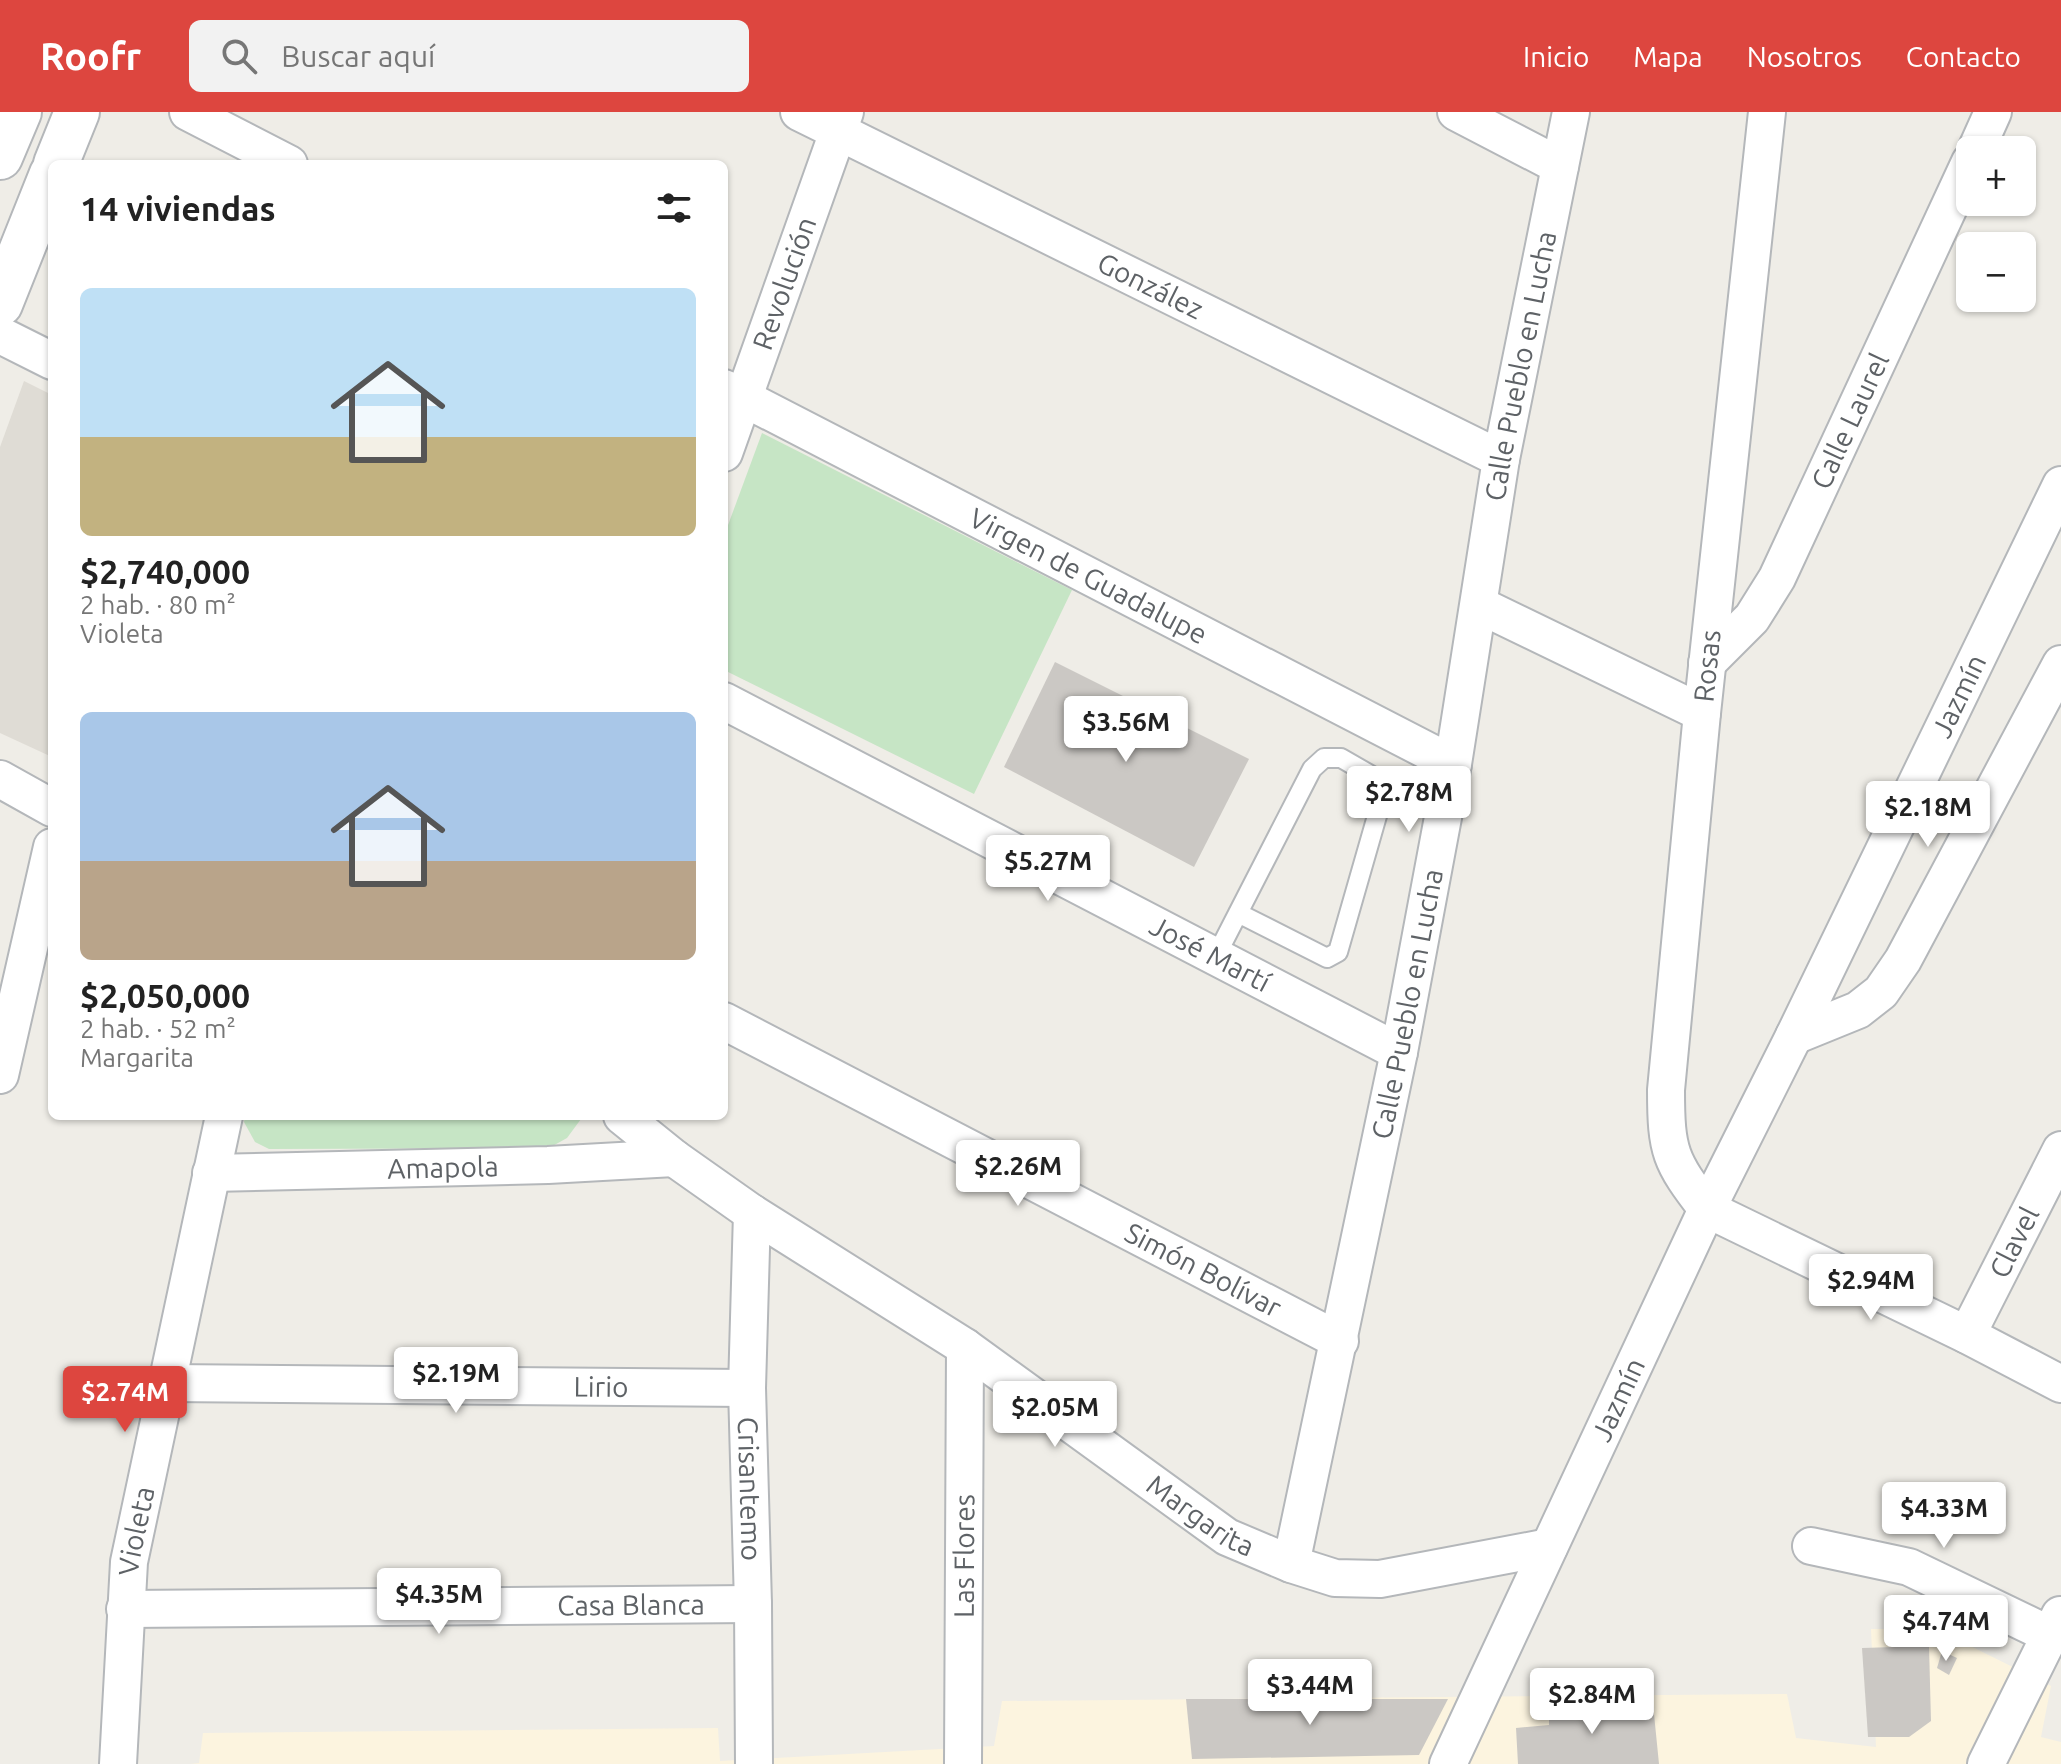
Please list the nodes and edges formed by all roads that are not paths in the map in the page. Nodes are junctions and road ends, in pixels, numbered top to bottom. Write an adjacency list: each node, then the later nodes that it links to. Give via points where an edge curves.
1 (77, 112): 10 (street)
2 (188, 112): 11 (street)
3 (799, 112): 8 (street, González)
4 (1456, 112): 12 (street)
5 (1571, 112): 12 (street, Calle Pueblo en Lucha)
6 (1767, 112): 23 (street, Rosas)
7 (1993, 112): 9 (street)
8 (842, 122): 18 (street, Revolución); 20 (street, González)
9 (1982, 136)
10 (58, 160)
11 (281, 160)
12 (1560, 166): 20 (street, Calle Pueblo en Lucha)
13 (48, 184): 15 (street)
14 (1956, 192): 23 (street, Calle Laurel, via 1777,578 1752,618)
15 (0, 304)
16 (0, 335): 17 (street)
17 (48, 359)
18 (734, 393): 19 (street, Revolución); 27 (street, Virgen de Guadalupe)
19 (728, 429)
20 (1501, 459): 22 (street, Calle Pueblo en Lucha)
21 (2061, 485): 34 (street, Jazmín)
22 (1479, 605): 26 (street); 27 (street, Calle Pueblo en Lucha)
23 (1707, 663): 26 (street, Rosas)
24 (2061, 664): 34 (street, via 1881,992 1858,1010)
25 (728, 703): 32 (street, José Martí)
26 (1702, 713): 42 (street, Rosas, via 1666,1132 1680,1174)
27 (1453, 764): 35 (street, Calle Pueblo en Lucha)
28 (0, 779): 29 (street)
29 (48, 806)
30 (48, 865): 36 (street)
31 (1238, 913): 31 (lane, via 1312,769 1324,758 1341,758 1374,777 1383,795 1338,952 1327,958); 32 (lane)
32 (1216, 956): 35 (street, José Martí)
33 (728, 1023): 45 (street, Simón Bolívar)
34 (1794, 1036): 42 (street, Jazmín)
35 (1399, 1052): 45 (street, Calle Pueblo en Lucha)
36 (0, 1075)
37 (223, 1120): 41 (street, Violeta)
38 (627, 1120): 40 (street, Margarita)
39 (2061, 1150): 44 (street, Clavel)
40 (674, 1158): 41 (street, Amapola); 43 (street, Margarita)
41 (211, 1173): 47 (street, Violeta)
42 (1707, 1209): 44 (street); 51 (street, Jazmín)
43 (752, 1213): 46 (street, Margarita); 49 (street, Crisantemo)
44 (1967, 1335): 48 (street)
45 (1340, 1341): 52 (street, Calle Pueblo en Lucha)
46 (965, 1347): 52 (street, Margarita, via 1227,1537); 58 (street, Las Flores)
47 (167, 1383): 49 (street, Lirio); 54 (street, Violeta, via 129,1562)
48 (2061, 1384)
49 (747, 1388): 53 (street, Crisantemo)
50 (1811, 1546): 55 (street, via 1909,1567)
51 (1549, 1547): 52 (street, Margarita, via 1380,1579 1335,1578); 59 (street, Jazmín)
52 (1291, 1564)
53 (753, 1604): 54 (street, Casa Blanca); 57 (street, Crisantemo)
54 (125, 1609): 56 (street, Violeta)
55 (2056, 1624): 60 (street)
56 (118, 1764)
57 (754, 1764)
58 (963, 1764)
59 (1448, 1764)
60 (1986, 1764)

